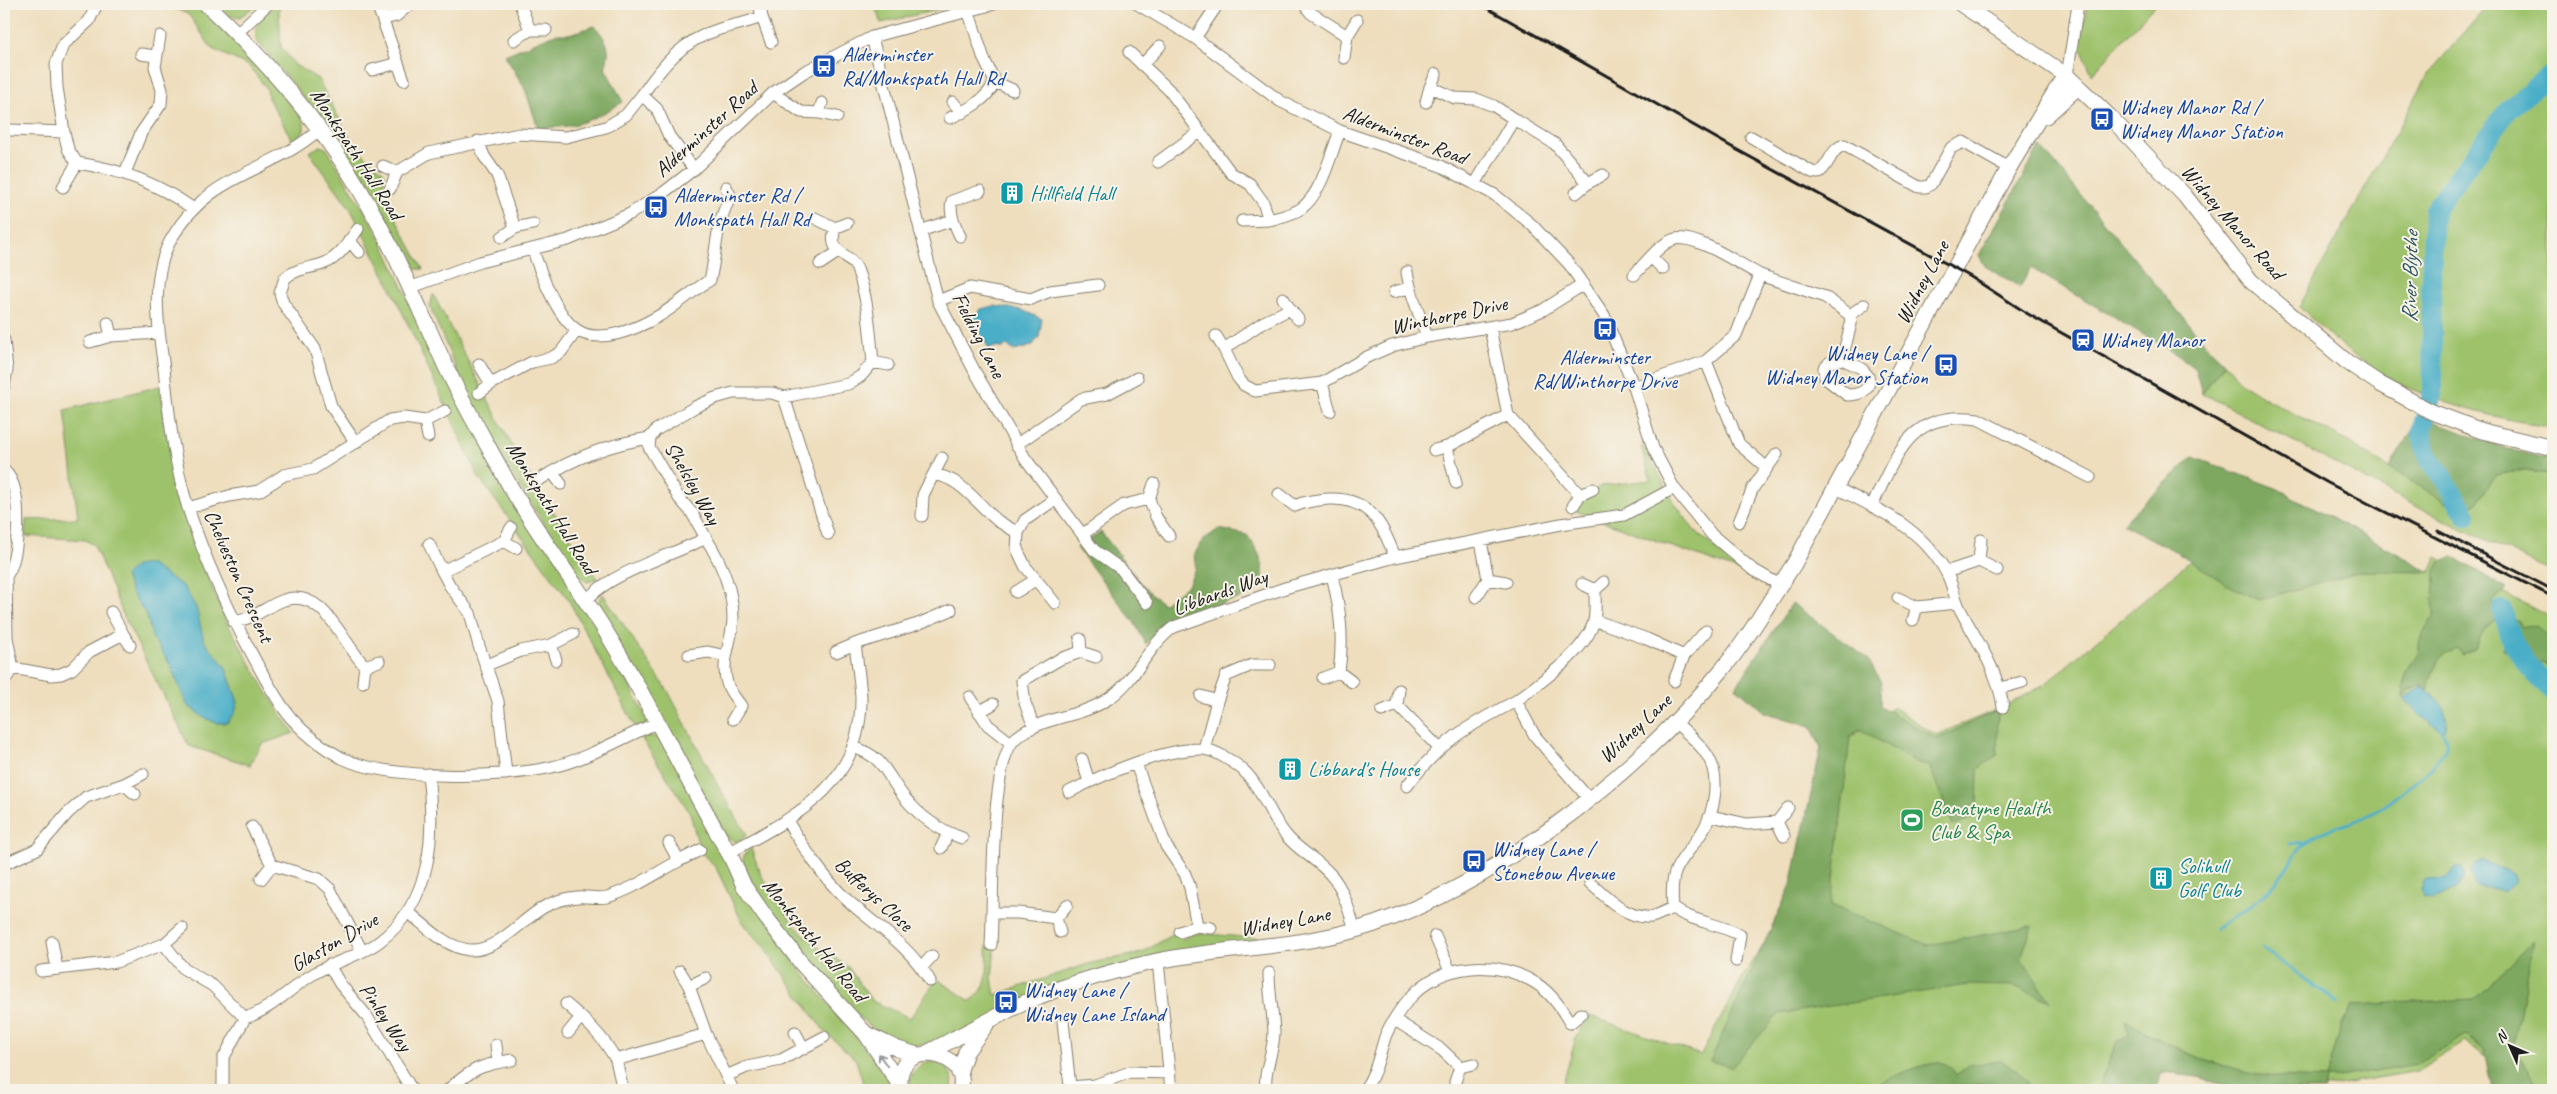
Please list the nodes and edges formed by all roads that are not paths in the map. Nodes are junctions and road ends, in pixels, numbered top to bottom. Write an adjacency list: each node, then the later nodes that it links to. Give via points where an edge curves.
1 (97, 4): 55 (street, via 89,21 59,52 57,87)
2 (206, 4): 20 (street, Monkspath Hall Road)
3 (268, 4): 20 (street)
4 (377, 4): 16 (street)
5 (410, 4): 16 (street)
6 (520, 4): 18 (street)
7 (759, 4): 15 (street)
8 (994, 4): 14 (street, Alderminster Road)
9 (1137, 4): 24 (street, Alderminster Road)
10 (1218, 4): 24 (street)
11 (1304, 4): 22 (street)
12 (1961, 4): 34 (street, Widney Manor Road)
13 (2078, 4): 38 (street)
14 (968, 10): 23 (street, Alderminster Road); 39 (street)
15 (762, 17): 26 (street); 44 (street, via 718,30 681,48 663,65)
16 (384, 20): 32 (street)
17 (1357, 20): 22 (street)
18 (530, 30): 19 (street); 25 (street)
19 (546, 30)
20 (237, 33): 52 (street, Monkspath Hall Road)
21 (160, 36): 30 (street)
22 (1346, 36): 31 (street)
23 (872, 37): 43 (street, Alderminster Road, via 804,72); 84 (street, Fielding Lane)
24 (1195, 38): 54 (street, Alderminster Road, via 1280,101)
25 (514, 40)
26 (771, 42)
27 (1160, 46): 33 (street)
28 (1129, 52): 33 (street)
29 (141, 54): 30 (street)
30 (155, 56): 65 (street, via 162,90 161,104 141,133)
31 (1344, 58)
32 (398, 63): 35 (street); 37 (street)
33 (1142, 65): 56 (street, via 1169,90)
34 (2054, 67): 38 (street, Widney Manor Road); 42 (street)
35 (372, 70)
36 (1436, 74): 40 (street)
37 (404, 80)
38 (2073, 81): 42 (street, Widney Lane); 51 (street, Widney Lane); 139 (street, Widney Manor Road, via 2185,196 2251,281 2348,362 2432,412 2482,431)
39 (995, 82): 41 (street); 47 (street, via 990,92)
40 (1430, 87): 46 (street); 50 (street, via 1455,98 1494,106)
41 (1013, 90)
42 (2056, 90): 51 (street, Widney Lane)
43 (772, 93): 48 (street, via 801,112 820,108); 63 (street, Alderminster Road)
44 (642, 95): 58 (street, via 626,115 606,127 566,137 519,134); 63 (street, via 657,109 669,136)
45 (954, 102): 47 (street)
46 (1426, 102)
47 (962, 113): 49 (street)
48 (837, 117)
49 (950, 118)
50 (1514, 120): 67 (street, via 1555,144); 68 (street)
51 (2037, 125): 62 (street, Widney Lane)
52 (320, 129): 74 (street, Chelveston Crescent, via 286,153 233,178); 99 (street, Monkspath Hall Road, via 368,204)
53 (10, 130): 55 (street)
54 (1340, 131): 68 (street, Alderminster Road, via 1441,166); 77 (street, via 1310,200 1292,214)
55 (64, 132): 60 (street, via 68,149)
56 (1199, 132): 59 (street); 77 (street, via 1231,174 1250,184 1263,202)
57 (1752, 137): 62 (street, via 1818,173 1834,151 1844,145 1919,187 1930,184 1951,148 1962,142)
58 (478, 141): 64 (street, via 429,153); 81 (street, via 497,175)
59 (1158, 162)
60 (77, 163): 65 (street); 69 (street)
61 (383, 166): 64 (street)
62 (2009, 168): 153 (street, Widney Lane)
63 (694, 169): 88 (street, Alderminster Road, via 630,214 568,240)
64 (397, 172): 70 (street)
65 (125, 173): 74 (street, via 168,191)
66 (1602, 175): 67 (street)
67 (1588, 183): 72 (street)
68 (1475, 184): 97 (street, Alderminster Road, via 1495,195 1531,224 1553,245)
69 (63, 187)
70 (390, 190)
71 (980, 191): 76 (street, via 952,201)
72 (1576, 193)
73 (743, 197): 110 (street, via 728,192 718,228 715,282 658,317 624,332 591,335)
74 (192, 208): 111 (street, Chelveston Crescent, via 172,238 159,276)
75 (815, 218): 82 (street)
76 (953, 220): 84 (street); 85 (street)
77 (1268, 220): 78 (street)
78 (1242, 221)
79 (847, 223): 82 (street)
80 (533, 224): 81 (street)
81 (515, 228): 86 (street)
82 (835, 228): 90 (street, via 834,245)
83 (358, 229): 87 (street)
84 (920, 232): 103 (street, Fielding Lane)
85 (960, 236)
86 (502, 237)
87 (349, 240): 89 (street); 136 (street, via 335,258 325,264 292,272 285,278 280,294 291,318 315,349 331,406)
88 (532, 250): 99 (street, Alderminster Road, via 480,262); 110 (street, via 544,285)
89 (360, 252)
90 (838, 252): 92 (street); 120 (street, via 856,267 870,327)
91 (1651, 258): 93 (street); 95 (street); 96 (street, via 1675,239 1694,241)
92 (820, 264)
93 (1663, 269)
94 (1407, 272): 100 (street)
95 (1634, 275)
96 (1760, 275): 106 (street, via 1825,297); 119 (street, via 1736,335)
97 (1584, 284): 109 (street, Winthorpe Drive, via 1543,310); 127 (street, Alderminster Road, via 1604,315)
98 (1098, 286): 103 (street, via 1050,291 1031,299 970,288)
99 (412, 287): 190 (street, Monkspath Hall Road, via 446,368 507,481)
100 (1409, 288): 101 (street); 114 (street)
101 (1394, 292)
102 (1283, 298): 105 (street)
103 (938, 301): 137 (street, Fielding Lane)
104 (1864, 305): 106 (street)
105 (1290, 309): 107 (street); 117 (street, via 1262,323)
106 (1850, 315): 118 (street, via 1851,324)
107 (1298, 319)
108 (108, 323): 112 (street)
109 (1490, 328): 114 (street, Winthorpe Drive); 132 (street)
110 (577, 330): 125 (street, via 556,355 532,362)
111 (159, 333): 112 (street); 161 (street, Chelveston Crescent, via 172,434)
112 (111, 336): 116 (street)
113 (1216, 336): 117 (street, Winthorpe Drive)
114 (1427, 337): 124 (street, Winthorpe Drive, via 1375,353)
115 (4, 340): 126 (street, via 7,370)
116 (90, 342)
117 (1224, 349): 124 (street, Winthorpe Drive, via 1238,378 1255,390)
118 (1842, 359)
119 (1706, 361): 127 (street); 143 (street, via 1739,444)
120 (874, 362): 122 (street); 129 (street, Shelsley Way, via 848,384)
121 (479, 364): 125 (street)
122 (888, 365)
123 (1137, 378): 137 (street, via 1118,396 1081,399)
124 (1322, 383): 130 (street)
125 (491, 384): 128 (street)
126 (4, 386)
127 (1634, 387): 152 (street, Alderminster Road, via 1654,448)
128 (479, 393)
129 (784, 397): 135 (street, Shelsley Way, via 772,393 733,392 695,407 656,430); 166 (street, via 815,516)
130 (1330, 411)
131 (445, 412): 133 (street)
132 (1508, 415): 138 (street); 156 (street)
133 (425, 421): 134 (street); 136 (street, via 390,420)
134 (428, 437)
135 (650, 438): 145 (street, via 632,440 580,456); 169 (street, Shelsley Way, via 649,447)
136 (356, 443): 161 (street, via 313,469 284,475 259,491)
137 (1016, 445): 157 (street, Fielding Lane)
138 (1447, 447): 140 (street); 149 (street)
139 (2553, 448)
140 (1434, 450)
141 (1777, 454): 143 (street)
142 (942, 458): 146 (street)
143 (1767, 468): 163 (street, via 1742,500)
144 (4, 470): 181 (street, via 12,480 17,511 14,562)
145 (552, 472): 148 (street); 150 (street)
146 (933, 475): 162 (street, via 923,495); 165 (street, via 941,475 960,486 998,521)
147 (2090, 477): 160 (street, via 2068,471 1978,419 1944,418 1918,430 1907,440)
148 (539, 480)
149 (1456, 482)
150 (561, 484)
151 (1154, 484): 158 (street)
152 (1674, 488): 172 (street, Libbards Way, via 1624,515); 186 (street, Alderminster Road, via 1712,535 1752,569)
153 (1836, 488): 160 (street); 186 (street, Widney Lane)
154 (1593, 489): 156 (street)
155 (1279, 494): 175 (street, via 1295,511 1314,500 1337,499 1360,504 1385,531)
156 (1580, 495): 159 (street)
157 (1056, 499): 165 (street, via 1025,520); 167 (street, Fielding Lane)
158 (1149, 499): 167 (street, via 1124,505); 168 (street)
159 (1572, 506)
160 (1872, 506): 179 (street, via 1916,534)
161 (188, 508): 199 (street, Chelveston Crescent)
162 (922, 516)
163 (1739, 522)
164 (511, 528): 171 (street)
165 (1018, 533): 183 (street, via 1017,549)
166 (828, 534)
167 (1084, 534): 192 (street, Fielding Lane, via 1094,550 1122,569)
168 (1169, 536)
169 (706, 538): 190 (street, Shelsley Way, via 631,570 597,590); 210 (street, via 727,578 734,616)
170 (1982, 540): 176 (street)
171 (504, 541): 174 (street); 178 (street)
172 (1480, 541): 175 (street, Libbards Way); 182 (street)
173 (429, 544): 178 (street)
174 (516, 548)
175 (1394, 557): 180 (street, Libbards Way)
176 (1978, 561): 177 (street); 179 (street)
177 (1997, 570)
178 (442, 571): 215 (street, via 470,613)
179 (1946, 572): 193 (street)
180 (1332, 575): 219 (street, via 1342,632); 242 (street, Libbards Way, via 1174,627 1151,648 1142,665 1110,698 1092,709)
181 (5, 577): 218 (street, via 7,638)
182 (1488, 579): 184 (street); 188 (street)
183 (1035, 580): 187 (street); 191 (street)
184 (1506, 582)
185 (1582, 584): 197 (street, via 1599,586)
186 (1780, 585): 240 (street, Widney Lane, via 1721,671)
187 (1016, 592)
188 (1476, 597)
189 (1898, 598): 194 (street)
190 (586, 602): 241 (street, Monkspath Hall Road)
191 (1055, 603)
192 (1147, 603)
193 (1957, 603): 194 (street); 226 (street, via 1990,660)
194 (1917, 607): 198 (street)
195 (950, 610): 204 (street, via 918,624)
196 (111, 612): 201 (street)
197 (1594, 620): 211 (street); 232 (street, via 1576,650)
198 (1913, 620)
199 (234, 622): 217 (street, via 251,619 285,600 303,598 318,604); 250 (street, Chelveston Crescent, via 271,688 292,718 315,741 343,758 374,769)
200 (1706, 630): 211 (street)
201 (122, 634): 205 (street); 218 (street, via 61,674 52,676)
202 (574, 634): 206 (street)
203 (1080, 639): 208 (street)
204 (854, 644): 207 (street); 244 (street, via 861,697)
205 (130, 645)
206 (551, 645): 213 (street); 215 (street, via 521,651)
207 (836, 652)
208 (1081, 652): 212 (street); 242 (street, via 1060,659 1022,681 1025,703)
209 (689, 655): 210 (street, via 708,652)
210 (726, 656): 235 (street, via 727,684)
211 (1684, 656): 222 (street)
212 (1096, 657)
213 (556, 660)
214 (379, 661): 217 (street)
215 (487, 665): 251 (street, via 498,701)
216 (1270, 665): 231 (street, via 1252,665 1231,672)
217 (365, 666): 223 (street)
218 (13, 668): 221 (street)
219 (1339, 672): 220 (street); 224 (street)
220 (1323, 678)
221 (4, 681)
222 (1674, 681)
223 (363, 682)
224 (1352, 682)
225 (2022, 682): 226 (street)
226 (2001, 688): 236 (street)
227 (1399, 690): 234 (street)
228 (1201, 696): 231 (street)
229 (970, 697): 238 (street)
230 (751, 700): 235 (street)
231 (1217, 701): 246 (street)
232 (1516, 701): 245 (street, via 1459,731); 257 (street, via 1535,736)
233 (993, 704): 238 (street)
234 (1397, 705): 237 (street); 245 (street)
235 (741, 706): 239 (street)
236 (2003, 707)
237 (1382, 711)
238 (978, 712): 243 (street, via 988,725)
239 (733, 719)
240 (1675, 722): 257 (street, Widney Lane); 259 (street, via 1708,756 1715,777)
241 (659, 726): 251 (street, Chelveston Crescent, via 652,725 553,767); 269 (street, Monkspath Hall Road)
242 (1034, 727): 243 (street, Libbards Way)
243 (1011, 742): 280 (street, via 999,783)
244 (854, 747): 260 (street, via 840,774 824,793); 263 (street, via 879,759 904,797 928,820)
245 (1439, 748): 254 (street)
246 (1204, 749): 248 (street, via 1161,754); 286 (street, via 1242,769 1253,781 1284,833 1295,846 1331,874 1342,892)
247 (1082, 759): 252 (street)
248 (1136, 764): 252 (street); 282 (street, via 1166,846 1185,874)
249 (143, 774): 253 (street)
250 (428, 774): 251 (street, Chelveston Crescent); 279 (street, Glaston Drive, via 428,868)
251 (506, 774)
252 (1089, 782): 255 (street)
253 (124, 784): 256 (street); 271 (street, via 86,797 37,848)
254 (1407, 786)
255 (1069, 792)
256 (135, 794)
257 (1589, 799): 286 (street, Widney Lane, via 1479,876 1403,913)
258 (1788, 808): 261 (street)
259 (1711, 816): 261 (street, via 1747,824); 278 (street, via 1680,859 1673,876)
260 (787, 821): 269 (street, via 734,850); 299 (street, Bufferys Close, via 846,898 898,940)
261 (1777, 822): 264 (street)
262 (252, 827): 272 (street)
263 (948, 833): 265 (street); 267 (street)
264 (1784, 836)
265 (962, 838)
266 (669, 843): 270 (street)
267 (941, 848)
268 (700, 850): 270 (street)
269 (731, 857): 318 (street, Monkspath Hall Road, via 744,886 781,938)
270 (679, 861): 279 (street, via 621,892 604,897 576,897 545,907 520,922 494,945 484,948 470,950 450,945)
271 (4, 864)
272 (272, 865): 273 (street); 294 (street, via 319,879 330,889)
273 (261, 879)
274 (1590, 883): 275 (street)
275 (1605, 897): 277 (street); 278 (street, via 1632,915 1652,917)
276 (1067, 905): 281 (street)
277 (1596, 905)
278 (1673, 908): 289 (street, via 1683,915)
279 (408, 912): 294 (street, Glaston Drive, via 379,942)
280 (993, 913): 281 (street); 293 (street)
281 (1056, 918): 287 (street)
282 (1197, 926): 285 (street); 288 (street)
283 (1749, 927): 289 (street)
284 (182, 928): 292 (street)
285 (1211, 928)
286 (1356, 930): 296 (street, Widney Lane, via 1301,943)
287 (1060, 932)
288 (1180, 932)
289 (1740, 935): 297 (street)
290 (1435, 936): 303 (street)
291 (52, 942): 300 (street)
292 (164, 944): 300 (street, via 116,962); 311 (street, via 184,969 213,986)
293 (991, 945)
294 (362, 951): 298 (street, Glaston Drive)
295 (932, 956): 299 (street)
296 (1158, 961): 314 (street, Widney Lane, via 1073,984 1028,1001); 328 (street)
297 (1736, 961)
298 (329, 966): 311 (street, Glaston Drive, via 299,983 259,1014); 335 (street, Pinley Way, via 366,1015)
299 (922, 967): 306 (street, Bufferys Close)
300 (57, 969): 301 (street)
301 (41, 971)
302 (680, 971): 307 (street)
303 (1450, 971): 309 (street, via 1499,968 1533,981 1548,994 1561,1008 1566,1027); 312 (street, via 1412,995)
304 (1268, 973): 340 (street, via 1274,1032 1264,1079)
305 (706, 978): 307 (street)
306 (930, 981)
307 (689, 986): 317 (street)
308 (566, 1004): 310 (street)
309 (1580, 1014)
310 (581, 1017): 316 (street); 324 (street, via 607,1042)
311 (245, 1018): 334 (street, via 223,1059)
312 (1395, 1020): 327 (street, via 1442,1050); 341 (street, via 1386,1035 1373,1078)
313 (1063, 1021): 333 (street)
314 (988, 1022): 322 (street, Widney Lane); 331 (street, Widney Lane, via 966,1052)
315 (794, 1032): 321 (street)
316 (568, 1033)
317 (706, 1034): 324 (street); 329 (street)
318 (866, 1034): 322 (street, Monkspath Hall Road); 332 (street, Monkspath Hall Road, one-way to 318)
319 (824, 1037): 321 (street)
320 (496, 1045): 325 (street)
321 (804, 1049): 329 (street, via 781,1060 747,1067)
322 (922, 1054): 331 (street, Monkspath Hall Road, via 947,1059); 332 (street, via 904,1068)
323 (512, 1060): 325 (street)
324 (616, 1060): 337 (street)
325 (498, 1062): 336 (street, via 476,1068)
326 (1473, 1064): 327 (street)
327 (1460, 1068): 330 (street)
328 (1170, 1073): 333 (street, via 1130,1072 1095,1085); 339 (street)
329 (726, 1076): 338 (street)
330 (1455, 1082)
331 (961, 1085)
332 (901, 1087)
333 (1070, 1089)
334 (223, 1090)
335 (412, 1090)
336 (448, 1090)
337 (622, 1090)
338 (732, 1090)
339 (1171, 1090)
340 (1266, 1090)
341 (1364, 1090)

